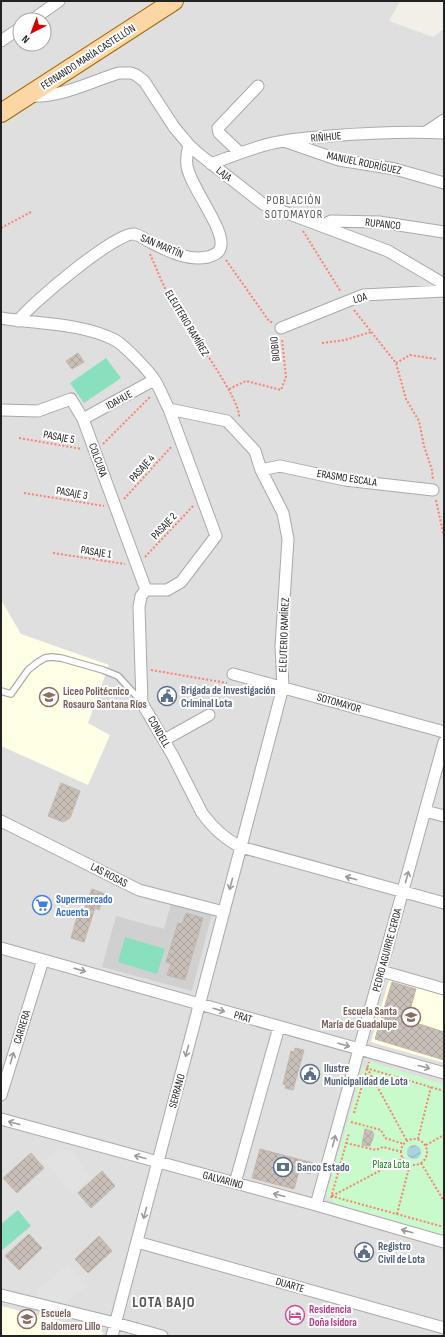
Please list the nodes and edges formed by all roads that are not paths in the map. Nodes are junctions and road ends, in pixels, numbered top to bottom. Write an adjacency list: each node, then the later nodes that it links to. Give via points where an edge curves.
1 (59, 1): 3 (street)
2 (174, 1): 7 (main road, FERNANDO MARÍA CASTELLÓN)
3 (43, 12)
4 (12, 33): 5 (street)
5 (1, 41)
6 (258, 86): 14 (street, via 218,128 219,133)
7 (28, 96): 8 (main road, FERNANDO MARÍA CASTELLÓN); 13 (street, LAJA, via 55,95 119,73 130,73 144,81)
8 (1, 113)
9 (444, 120): 10 (street)
10 (426, 132): 11 (street, RIÑIHUE); 12 (street, RIÑIHUE)
11 (444, 134)
12 (285, 141): 14 (street, RIÑIHUE); 16 (street, MANUEL RODRÍGUEZ, via 339,160 395,169)
13 (189, 145): 15 (street, LAJA); 22 (street, SAN MARTÍN, via 187,168 196,190 217,226 221,239 219,250 214,255 205,257 183,256 136,235 129,235 91,257 40,298)
14 (240, 153): 15 (street, RIÑIHUE)
15 (211, 164): 17 (street, LAJA, via 262,204)
16 (444, 183)
17 (322, 226): 18 (street, RUPANCO, via 331,221 379,222); 19 (street, LAJA, via 388,251)
18 (444, 232)
19 (444, 284)
20 (444, 291): 23 (street, LOA, via 363,295)
21 (1, 318): 22 (street)
22 (18, 321): 24 (street, via 74,328 116,341 135,358)
23 (281, 328)
24 (157, 384): 25 (street); 27 (street, IDAHUE)
25 (169, 409): 28 (street, ELEUTERIO RAMÍREZ, via 227,421 255,451); 30 (street, via 216,536 181,582 167,590)
26 (1, 410): 27 (street, COLCURA, via 38,411 72,399)
27 (83, 419): 30 (street, COLCURA)
28 (261, 470): 29 (street, ERASMO ESCALA, via 280,466 345,480); 32 (street, ELEUTERIO RAMÍREZ, via 283,513 288,539 282,646)
29 (433, 490)
30 (146, 590): 34 (street, CONDELL, via 141,596 140,603)
31 (230, 679): 32 (street, SOTOMAYOR)
32 (283, 687): 36 (street, SOTOMAYOR); 42 (street, ELEUTERIO RAMÍREZ)
33 (1, 691): 34 (lane, via 11,694 28,670 45,658 61,658 118,676)
34 (142, 703): 37 (street, CONDELL)
35 (209, 715): 37 (street)
36 (444, 732)
37 (164, 740): 42 (street, CONDELL, via 202,813 220,835)
38 (444, 742): 39 (street, PEDRO AGUIRRE CERDA)
39 (425, 811): 40 (street); 43 (street, PEDRO AGUIRRE CERDA, one-way to 39)
40 (444, 816)
41 (1, 820): 45 (street, LAS ROSAS, via 139,890)
42 (241, 847): 43 (street, CONDELL, one-way to 42); 45 (street, SERRANO, one-way to 45)
43 (402, 892): 44 (street, CONDELL); 48 (street, PEDRO AGUIRRE CERDA)
44 (444, 903)
45 (224, 912): 50 (street, SERRANO)
46 (1, 948): 47 (street, PRAT)
47 (42, 960): 50 (street, PRAT, one-way to 50); 54 (street, CARRERA, one-way to 47)
48 (381, 971): 49 (street); 52 (street, PEDRO AGUIRRE CERDA)
49 (444, 989)
50 (200, 1004): 51 (street, PRAT, one-way to 51); 56 (street, SERRANO, one-way to 56)
51 (279, 1027): 52 (street, PRAT, one-way to 52); 57 (street)
52 (359, 1050): 53 (street, PRAT, one-way to 53); 58 (street, PEDRO AGUIRRE CERDA, one-way to 52)
53 (444, 1073)
54 (1, 1095)
55 (1, 1120): 56 (street, GALVARINO, one-way to 55)
56 (158, 1162): 57 (street, GALVARINO); 59 (street, SERRANO, one-way to 59)
57 (235, 1183): 58 (street, GALVARINO, one-way to 57)
58 (320, 1203): 60 (street, GALVARINO, one-way to 58)
59 (137, 1242): 62 (street, SERRANO); 63 (street, DUARTE)
60 (444, 1242)
61 (1, 1295): 62 (street)
62 (115, 1323): 64 (street, SERRANO); 65 (street)
63 (444, 1328)
64 (112, 1336)
65 (162, 1336)

